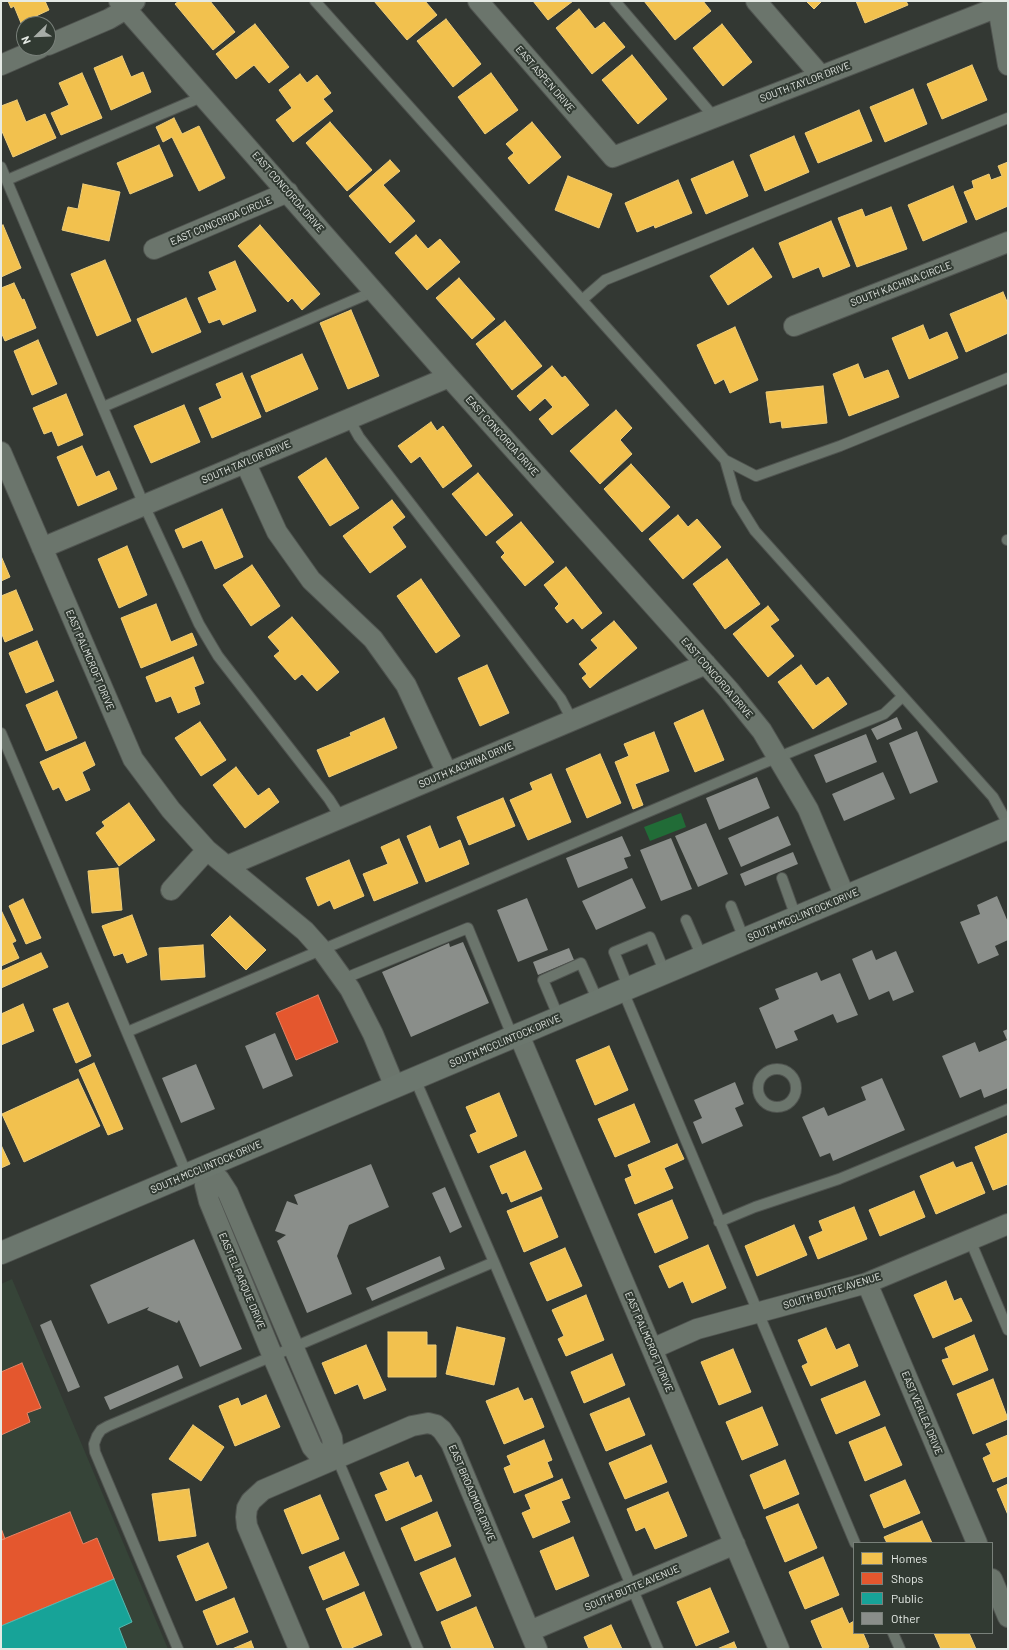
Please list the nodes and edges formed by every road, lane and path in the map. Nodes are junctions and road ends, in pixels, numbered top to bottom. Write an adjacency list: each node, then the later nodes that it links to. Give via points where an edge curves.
1 (315, 1): 22 (lane)
2 (478, 1): 15 (street, EAST ASPEN DRIVE)
3 (615, 1): 13 (lane)
4 (756, 1): 11 (street)
5 (127, 4): 7 (street, via 109,19); 12 (street, EAST CONCORDA DRIVE)
6 (998, 4): 10 (street); 11 (street, SOUTH TAYLOR DRIVE)
7 (56, 42)
8 (22, 56): 9 (street)
9 (1, 65)
10 (1008, 65)
11 (821, 76): 13 (street, SOUTH TAYLOR DRIVE)
12 (204, 96): 17 (lane); 18 (street, EAST CONCORDA DRIVE)
13 (714, 117): 15 (street, SOUTH TAYLOR DRIVE)
14 (1008, 118): 22 (lane, via 605,280)
15 (613, 157)
16 (1, 167): 17 (lane)
17 (7, 180): 26 (lane)
18 (288, 192): 20 (street, EAST CONCORDA CIRCLE); 21 (street, EAST CONCORDA DRIVE)
19 (1008, 242): 23 (street, SOUTH KACHINA CIRCLE)
20 (154, 250)
21 (375, 291): 24 (street, EAST CONCORDA DRIVE); 26 (lane)
22 (582, 300): 29 (lane)
23 (794, 326)
24 (449, 377): 27 (street, SOUTH TAYLOR DRIVE); 33 (street, EAST CONCORDA DRIVE)
25 (1008, 378): 29 (lane, via 840,446 756,476)
26 (102, 407): 31 (lane)
27 (349, 419): 30 (street, SOUTH TAYLOR DRIVE); 35 (lane, via 359,437 561,699)
28 (1, 452): 32 (street, EAST PALMCROFT DRIVE)
29 (725, 460): 34 (lane, via 737,502 755,532)
30 (245, 462): 31 (street, SOUTH TAYLOR DRIVE); 38 (street, via 277,532 311,580 373,639 406,684)
31 (144, 505): 32 (street, SOUTH TAYLOR DRIVE); 39 (lane, via 198,624 218,656)
32 (42, 548): 42 (street, EAST PALMCROFT DRIVE, via 133,759 171,810)
33 (706, 664): 35 (street, SOUTH KACHINA DRIVE); 37 (street, EAST CONCORDA DRIVE, via 762,731)
34 (902, 697): 37 (lane, via 884,714); 40 (lane, via 993,797)
35 (572, 720): 38 (street, SOUTH KACHINA DRIVE)
36 (1, 733): 58 (lane)
37 (778, 757): 46 (street, EAST CONCORDA DRIVE, via 808,809); 51 (lane)
38 (448, 773): 39 (street, SOUTH KACHINA DRIVE)
39 (341, 818): 43 (street, SOUTH KACHINA DRIVE)
40 (1008, 824)
41 (1008, 828): 46 (main road, SOUTH MCCLINTOCK DRIVE)
42 (207, 850): 43 (street, EAST PALMCROFT DRIVE); 45 (street)
43 (227, 866): 51 (street, EAST PALMCROFT DRIVE, via 305,931)
44 (782, 878): 48 (lane)
45 (171, 890)
46 (845, 897): 48 (main road, SOUTH MCCLINTOCK DRIVE)
47 (731, 906): 50 (lane)
48 (796, 917): 50 (main road, SOUTH MCCLINTOCK DRIVE)
49 (686, 920): 52 (lane)
50 (744, 939): 52 (main road, SOUTH MCCLINTOCK DRIVE)
51 (322, 950): 54 (street, EAST PALMCROFT DRIVE); 58 (lane)
52 (702, 957): 53 (main road, SOUTH MCCLINTOCK DRIVE)
53 (665, 973): 55 (main road, SOUTH MCCLINTOCK DRIVE); 55 (lane, via 650,937 614,952)
54 (343, 979): 59 (lane, via 468,928); 60 (street, EAST PALMCROFT DRIVE, via 373,1034)
55 (626, 990): 56 (main road, SOUTH MCCLINTOCK DRIVE); 63 (lane)
56 (598, 1001): 57 (main road, SOUTH MCCLINTOCK DRIVE); 57 (lane, via 581,964 543,980)
57 (559, 1018): 59 (main road, SOUTH MCCLINTOCK DRIVE)
58 (127, 1032): 62 (lane)
59 (516, 1036): 60 (main road, SOUTH MCCLINTOCK DRIVE); 72 (street, EAST PALMCROFT DRIVE)
60 (405, 1083): 62 (main road, SOUTH MCCLINTOCK DRIVE); 67 (lane)
61 (1008, 1109): 63 (lane, via 832,1182 755,1207)
62 (196, 1171): 66 (main road, SOUTH MCCLINTOCK DRIVE); 71 (street, via 219,1179 228,1193); 73 (street, EAST EL PARQUE DRIVE, via 205,1185 208,1201)
63 (719, 1222): 69 (lane)
64 (1008, 1224): 65 (street, SOUTH BUTTE AVENUE)
65 (970, 1240): 68 (street, SOUTH BUTTE AVENUE); 70 (lane)
66 (1, 1254)
67 (494, 1262): 71 (lane); 79 (lane)
68 (867, 1283): 69 (street, SOUTH BUTTE AVENUE); 76 (street, EAST VERLEA DRIVE)
69 (758, 1313): 72 (street, SOUTH BUTTE AVENUE, via 698,1330); 75 (lane)
70 (1008, 1330)
71 (294, 1348): 73 (lane); 74 (street, via 332,1438)
72 (652, 1349): 77 (street, EAST PALMCROFT DRIVE)
73 (273, 1357): 74 (street, EAST EL PARQUE DRIVE, via 312,1447 319,1455); 83 (lane, via 108,1426 96,1436 95,1452)
74 (333, 1459): 82 (street, EAST BROADMOR DRIVE, via 420,1424 436,1425 442,1430 451,1443); 84 (street, EAST BROADMOR DRIVE, via 263,1490 255,1495 247,1508 246,1517 250,1534); 85 (lane)
75 (855, 1542)
76 (977, 1542)
77 (735, 1544): 79 (street, SOUTH BUTTE AVENUE); 87 (street, EAST PALMCROFT DRIVE)
78 (993, 1582): 80 (street)
79 (632, 1588): 82 (street, SOUTH BUTTE AVENUE); 86 (lane)
80 (1008, 1617)
81 (893, 1634): 88 (lane)
82 (534, 1640)
83 (178, 1649)
84 (299, 1649)
85 (418, 1649)
86 (658, 1649)
87 (779, 1649)
88 (900, 1649)

